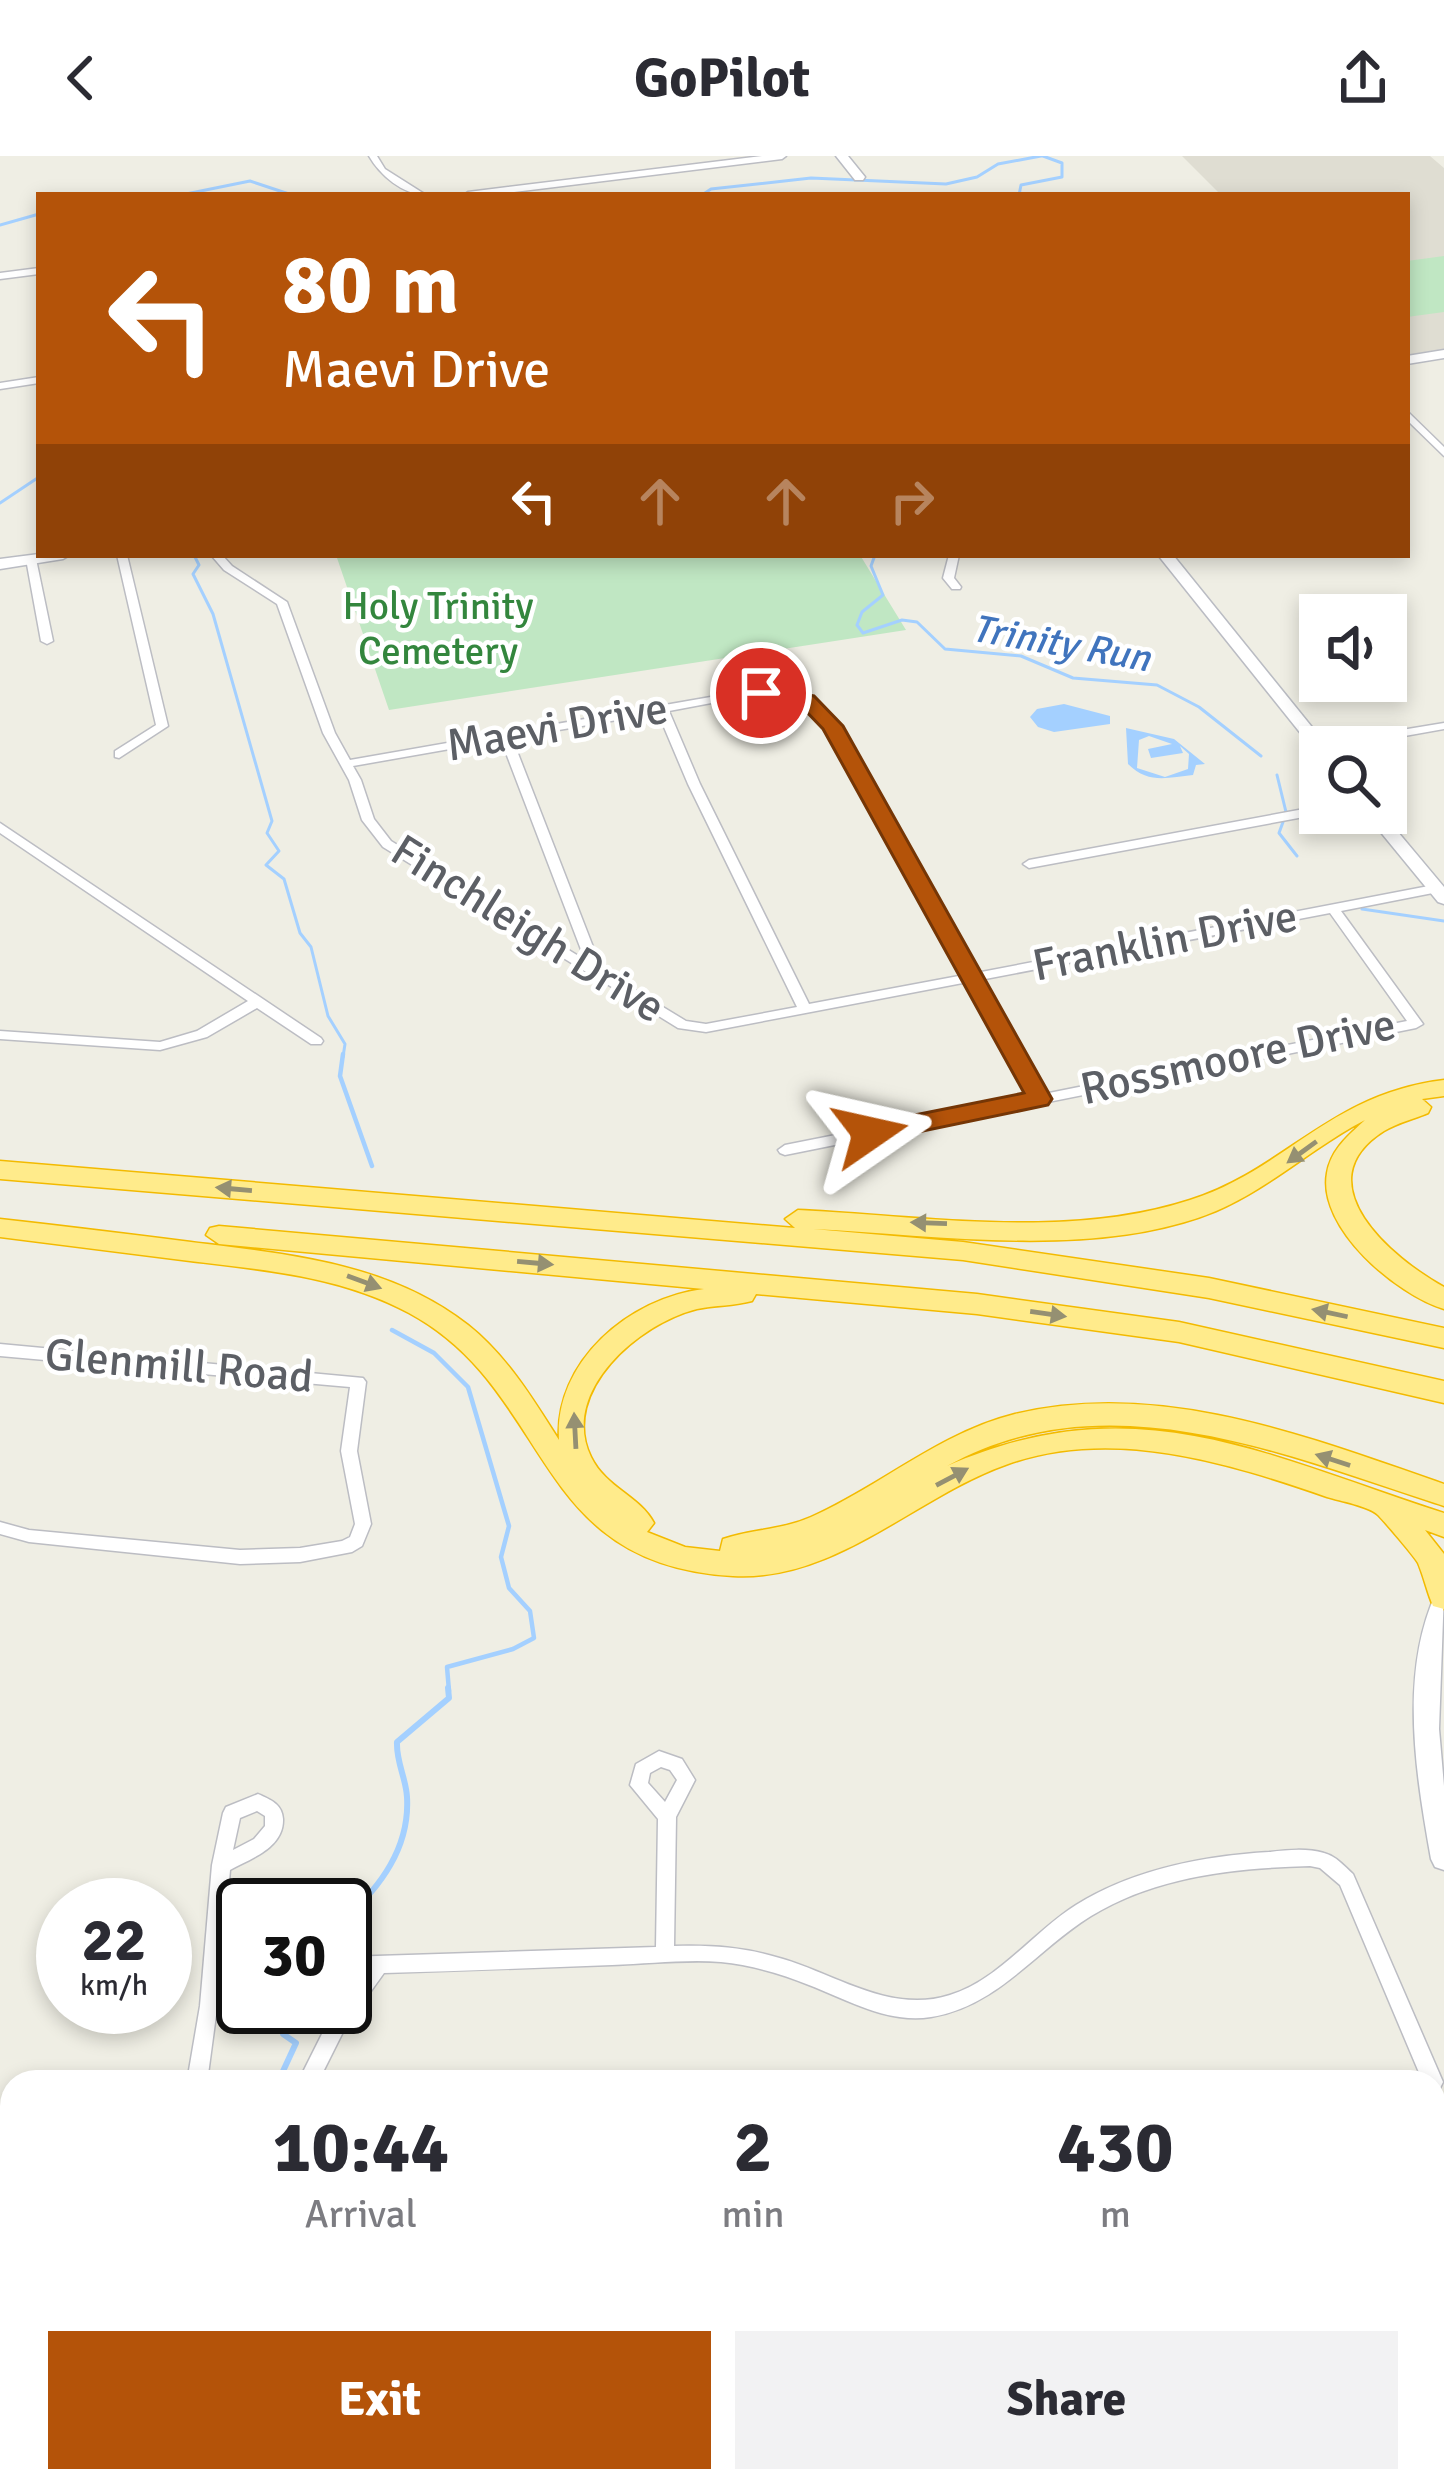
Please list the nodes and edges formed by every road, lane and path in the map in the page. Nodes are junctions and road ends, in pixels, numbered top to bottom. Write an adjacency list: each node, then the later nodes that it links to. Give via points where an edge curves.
1 (373, 156): 5 (street)
2 (782, 156): 6 (street)
3 (842, 156): 4 (street)
4 (866, 185)
5 (417, 192)
6 (492, 192)
7 (36, 271): 8 (street)
8 (0, 275)
9 (1444, 354): 10 (street)
10 (1410, 360)
11 (36, 380): 12 (street)
12 (0, 386)
13 (1410, 417): 14 (street)
14 (1444, 453)
15 (44, 558): 20 (street)
16 (123, 558): 29 (street, via 162,726)
17 (219, 558): 30 (street, Finchleigh Drive, via 282,602)
18 (953, 558): 22 (street, via 948,578)
19 (1167, 558): 25 (street)
20 (31, 560): 21 (street); 23 (street)
21 (0, 564)
22 (956, 587)
23 (47, 641)
24 (662, 709): 28 (street, Maevi Drive); 38 (street, Maevi Drive, via 773,693 807,700 821,712); 40 (street)
25 (1305, 726)
26 (1444, 726): 27 (street)
27 (1407, 732)
28 (506, 737): 30 (street, Maevi Drive); 37 (street)
29 (119, 754)
30 (347, 764): 37 (street, Finchleigh Drive, via 368,820 387,844)
31 (1299, 814): 34 (street)
32 (0, 827): 39 (street)
33 (1389, 834): 35 (street)
34 (1029, 863)
35 (1439, 894): 36 (street, Franklin Drive)
36 (1333, 908): 38 (street, Franklin Drive); 45 (street, Rossmoore Drive, via 1416,1024)
37 (599, 978): 41 (street, Finchleigh Drive)
38 (974, 978): 40 (street, Franklin Drive); 45 (street, Maevi Drive)
39 (257, 1001): 42 (street, via 202,1034 160,1046); 43 (street)
40 (805, 1010): 41 (street, Franklin Drive)
41 (682, 1025)
42 (0, 1036)
43 (316, 1040)
44 (1444, 1088): 49 (highway, one-way to 49, via 1361,1110 1226,1197 1123,1223)
45 (1040, 1099): 47 (street, Rossmoore Drive)
46 (1444, 1103): 52 (highway, via 1397,1113 1360,1137 1340,1172 1340,1192 1374,1256)
47 (785, 1150)
48 (0, 1170): 49 (highway, one-way to 48)
49 (406, 1204): 54 (highway, one-way to 49, via 1209,1288 963,1251)
50 (0, 1214): 53 (highway, one-way to 53)
51 (0, 1228): 59 (highway, one-way to 59, via 303,1264 402,1297 480,1351 596,1515 637,1542 686,1559 794,1559 844,1540 980,1463 1075,1438 1175,1441)
52 (1444, 1299)
53 (977, 1304): 56 (highway, one-way to 56, via 1179,1332); 57 (highway, one-way to 53, via 1196,1422 1057,1417 960,1446 817,1530 720,1547 670,1537 626,1516 584,1472 574,1445 577,1391 607,1343 660,1309 728,1294)
54 (1444, 1338)
55 (0, 1350): 62 (street, Glenmill Road, via 358,1382 349,1450 363,1525 346,1547 240,1557)
56 (1444, 1392)
57 (1386, 1477): 58 (highway); 60 (highway)
58 (1444, 1482)
59 (1339, 1493): 61 (highway); 63 (highway, via 1409,1528 1429,1553)
60 (1444, 1495)
61 (1444, 1525)
62 (0, 1528)
63 (1444, 1599): 64 (street, via 1425,1688)
64 (1437, 1773): 66 (street)
65 (667, 1816): 68 (street)
66 (1444, 1858)
67 (221, 1865): 71 (street)
68 (665, 1952): 70 (street); 75 (street, via 763,1961 876,2003 928,2009 986,1988 1067,1922 1116,1894 1192,1871 1310,1858 1347,1880)
69 (372, 1964): 70 (street)
70 (380, 1964): 74 (street)
71 (212, 1970): 72 (street); 73 (street)
72 (216, 1970)
73 (199, 2070)
74 (314, 2070)
75 (1429, 2070)

